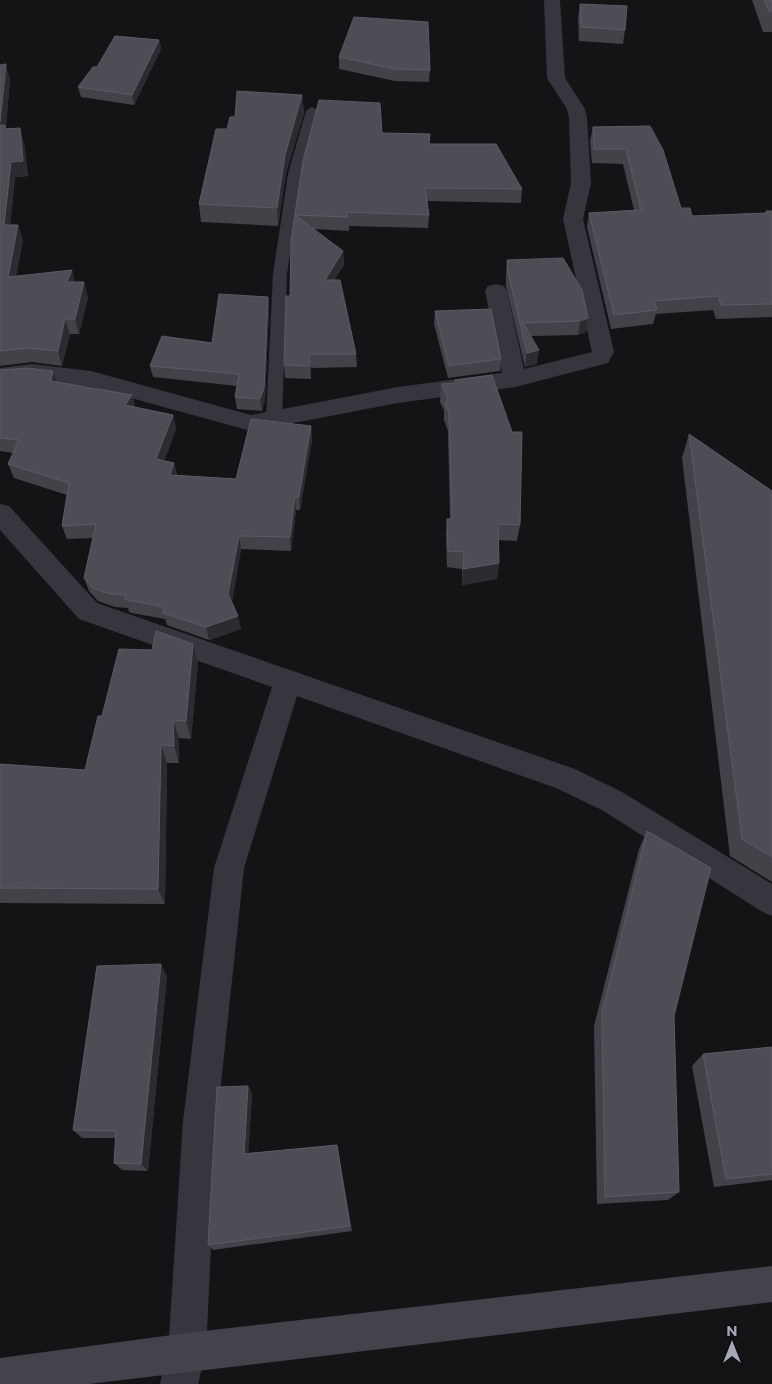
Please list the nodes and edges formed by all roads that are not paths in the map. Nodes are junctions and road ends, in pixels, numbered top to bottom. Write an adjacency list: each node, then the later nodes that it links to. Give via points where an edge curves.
1 (552, 0): 5 (street, via 556,78 576,109 578,118 580,182 573,219 603,352 600,358)
2 (312, 111): 6 (lane, via 296,174 280,274)
3 (496, 291): 5 (street)
4 (0, 376): 6 (street, via 32,372 91,379 251,423)
5 (515, 379): 6 (street, via 398,395)
6 (274, 419)
7 (0, 513): 8 (street, via 88,611)
8 (288, 680): 9 (street, via 565,778 612,801); 11 (street, via 230,868 200,1121)
9 (772, 901)
10 (772, 1284): 11 (main road)
11 (183, 1368): 12 (main road)
12 (0, 1377)

